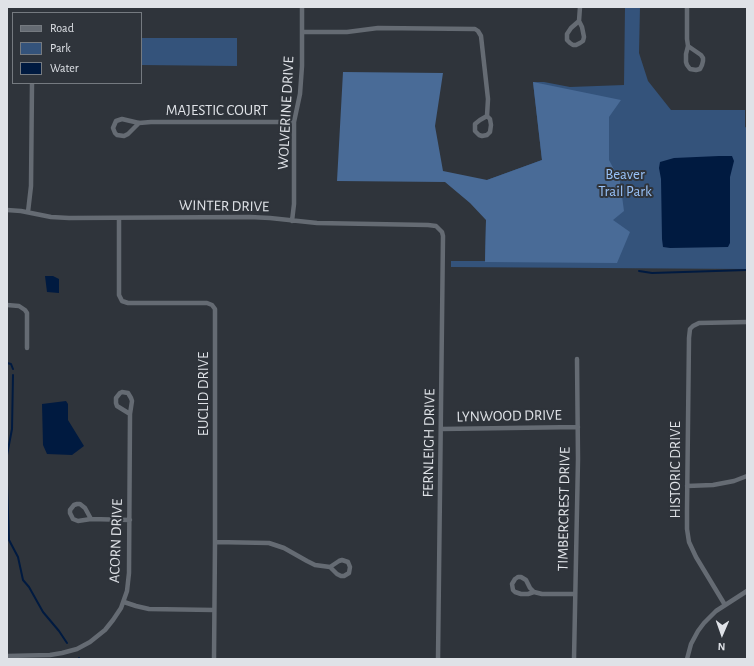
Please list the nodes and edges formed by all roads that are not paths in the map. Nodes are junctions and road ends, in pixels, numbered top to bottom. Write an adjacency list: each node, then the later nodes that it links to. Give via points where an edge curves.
1 (302, 7): 5 (street, WOLVERINE DRIVE)
2 (580, 7): 4 (street)
3 (687, 7): 6 (street)
4 (579, 21): 4 (street, via 567,34 567,40 573,45 583,41)
5 (302, 32): 8 (street, via 347,32 378,28 475,29 481,36); 9 (street, WOLVERINE DRIVE, via 302,72)
6 (688, 46): 6 (street, via 687,65 693,70 700,69 703,58)
7 (32, 84): 12 (street, via 31,186)
8 (488, 116): 8 (street, via 476,124 475,131 478,135 484,136 490,132)
9 (294, 122): 10 (street, MAJESTIC COURT); 14 (street, WOLVERINE DRIVE)
10 (139, 123): 10 (street, MAJESTIC COURT, via 118,120 113,125 114,131 117,135 124,136)
11 (7, 210): 12 (street, WINTER DRIVE)
12 (28, 212): 13 (street, WINTER DRIVE, via 61,218)
13 (119, 218): 14 (street, WINTER DRIVE, via 250,217); 27 (street, EUCLID DRIVE, via 119,295 122,301 207,303 215,310)
14 (292, 221): 15 (street, WINTER DRIVE, via 325,224 428,225)
15 (439, 229): 22 (street, FERNLEIGH DRIVE, via 443,236)
16 (7, 306): 18 (street, via 19,306 27,313)
17 (747, 322): 24 (street, HISTORIC DRIVE, via 704,322 690,329)
18 (27, 348)
19 (577, 359): 21 (street, TIMBERCREST DRIVE)
20 (130, 414): 20 (street, ACORN DRIVE, via 132,400 128,393 120,393 116,403); 26 (street, ACORN DRIVE)
21 (578, 427): 22 (street, LYNWOOD DRIVE); 31 (street, TIMBERCREST DRIVE)
22 (441, 428): 37 (street, FERNLEIGH DRIVE)
23 (747, 476): 24 (street, via 713,485)
24 (687, 486): 33 (street, HISTORIC DRIVE, via 690,542 698,561)
25 (91, 519): 25 (street, via 80,504 74,505 70,510 75,520); 26 (street)
26 (130, 520): 32 (street, ACORN DRIVE, via 128,587)
27 (215, 542): 28 (street, via 269,543 315,565); 34 (street, EUCLID DRIVE)
28 (330, 567): 28 (street, via 341,576 347,575 351,570 345,560)
29 (747, 591): 33 (street)
30 (534, 592): 30 (street, via 524,578 518,577 513,581 512,588 515,592); 31 (street)
31 (575, 594): 38 (street, TIMBERCREST DRIVE)
32 (124, 602): 34 (street, via 149,609); 35 (street, ACORN DRIVE, via 105,630 83,646 70,652 43,656)
33 (726, 605): 39 (street, via 710,617 698,632)
34 (214, 610): 36 (street, EUCLID DRIVE)
35 (7, 656)
36 (214, 659)
37 (438, 659)
38 (574, 659)
39 (687, 659)

